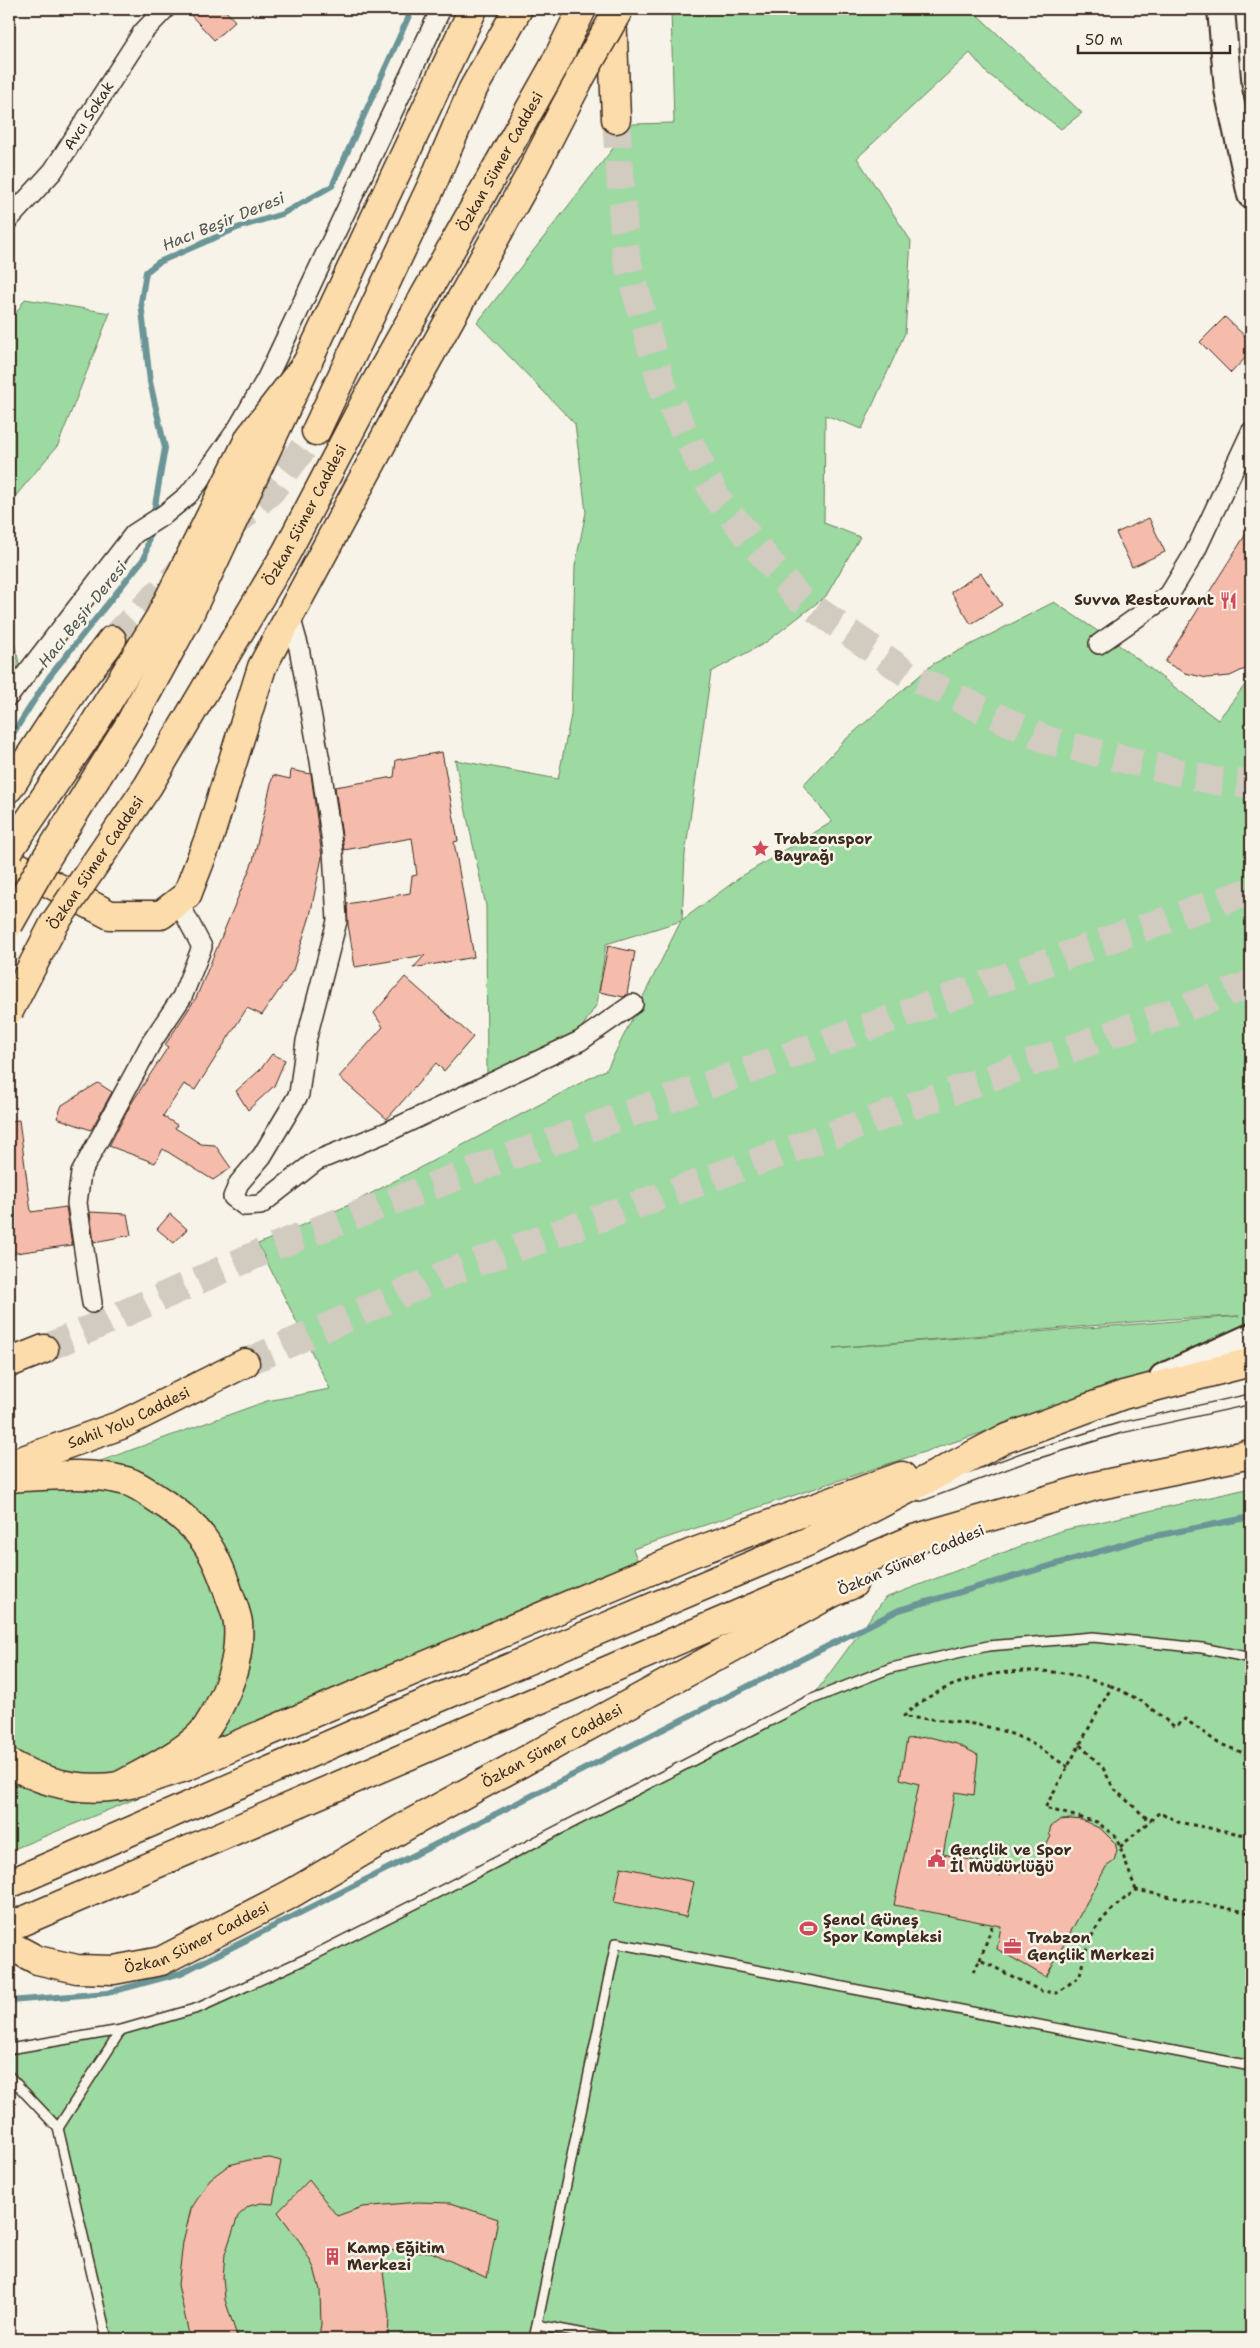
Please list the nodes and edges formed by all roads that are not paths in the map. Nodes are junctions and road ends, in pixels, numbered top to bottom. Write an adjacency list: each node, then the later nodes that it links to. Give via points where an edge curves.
1 (165, 9): 11 (street, Avcı Sokak, via 143,32 54,171)
2 (441, 9): 18 (street, via 267,378 238,428 188,495 134,534)
3 (473, 9): 12 (main road, bridge)
4 (518, 9): 13 (main road, via 473,89 431,187)
5 (582, 9): 25 (main road, Özkan Sümer Caddesi, bridge, via 553,68 372,391 286,553 148,786 54,924)
6 (612, 9): 9 (main road)
7 (619, 9): 15 (main road, bridge)
8 (1221, 9): 10 (main road, via 1228,90)
9 (616, 119)
10 (1251, 195)
11 (9, 219)
12 (308, 362): 20 (main road, bridge, via 250,437 160,617 90,731); 23 (main road, bridge, via 187,620 128,727)
13 (316, 431)
14 (1251, 432): 17 (street, via 1196,552 1169,595)
15 (290, 616): 22 (main road, via 262,667 209,838 187,895); 24 (street, via 320,761 333,850 337,921 306,1041 299,1094 262,1156 238,1183 233,1197 245,1206 260,1205 316,1161 387,1132 580,1041)
16 (112, 640): 19 (main road, via 75,688)
17 (1099, 644)
18 (9, 696)
19 (9, 788)
20 (9, 850)
21 (9, 862): 22 (main road, via 110,915 161,915)
22 (179, 902): 26 (street, via 202,947 182,997 151,1043 81,1172 77,1203)
23 (9, 924)
24 (633, 1004)
25 (9, 1011)
26 (92, 1303)
27 (1251, 1336): 32 (main road)
28 (44, 1349): 29 (main road)
29 (9, 1362)
30 (1251, 1362): 32 (main road)
31 (245, 1363): 36 (main road, Sahil Yolu Caddesi, via 121,1425)
32 (1123, 1395): 34 (main road)
33 (1251, 1399): 39 (lane, via 1120,1428 1025,1457)
34 (1002, 1440): 41 (main road); 44 (main road, via 692,1553 186,1767)
35 (1251, 1454): 38 (main road, Özkan Sümer Caddesi)
36 (9, 1465)
37 (9, 1478): 44 (main road, via 62,1475 128,1481 183,1516 211,1547 225,1582 238,1622 236,1662 224,1698 205,1729 173,1756)
38 (1095, 1486): 46 (main road, Özkan Sümer Caddesi, via 914,1539); 47 (main road, Özkan Sümer Caddesi, via 977,1531 834,1592 411,1823 289,1895 161,1962 114,1970 77,1969 37,1960)
39 (916, 1498)
40 (906, 1502): 41 (lane)
41 (807, 1542): 45 (main road)
42 (1251, 1658): 48 (lane, via 1202,1648 1093,1637 988,1646 891,1668 810,1700 310,1957 198,2008)
43 (9, 1763): 44 (main road, via 26,1773 70,1787)
44 (120, 1786)
45 (9, 1884)
46 (9, 1926)
47 (9, 1945)
48 (120, 2030): 49 (lane); 52 (lane)
49 (9, 2049)
50 (1251, 2066): 53 (lane, via 616,1943)
51 (9, 2076): 52 (lane)
52 (58, 2128): 54 (lane)
53 (537, 2325): 55 (lane); 56 (lane)
54 (107, 2339)
55 (534, 2339)
56 (611, 2339)

